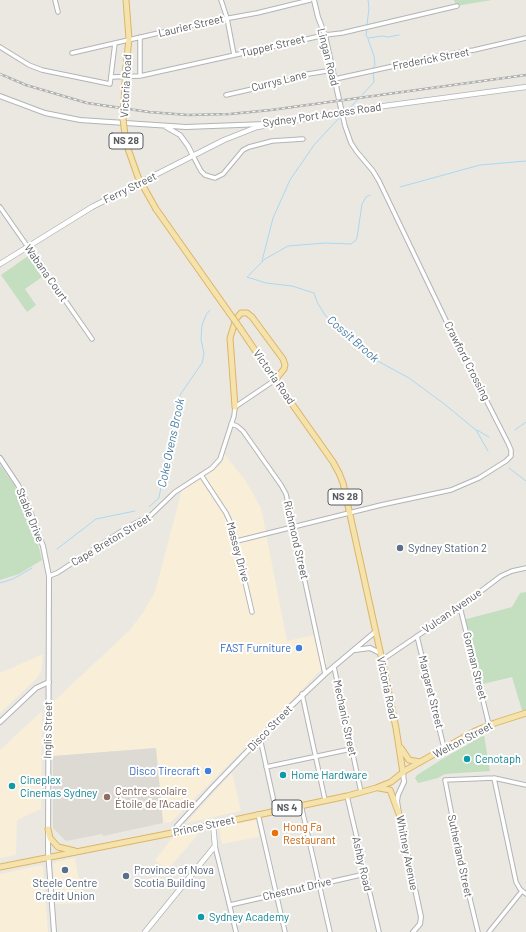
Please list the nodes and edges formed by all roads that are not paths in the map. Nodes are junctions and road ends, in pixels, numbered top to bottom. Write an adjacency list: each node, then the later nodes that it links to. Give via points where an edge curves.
1 (55, 0): 7 (street)
2 (127, 0): 12 (main road, Victoria Road / NS 28)
3 (221, 0): 8 (street)
4 (310, 0): 8 (street, Laurier Street)
5 (314, 0): 9 (street, Lingan Road)
6 (457, 6): 9 (street, Tupper Street)
7 (58, 12)
8 (227, 18): 10 (street, Laurier Street); 16 (street)
9 (325, 35): 16 (street, Tupper Street); 17 (street, Lingan Road)
10 (140, 37): 12 (street, Laurier Street); 18 (street)
11 (526, 38): 20 (street, Frederick Street)
12 (129, 39): 13 (street, Laurier Street); 33 (main road, Victoria Road / NS 28, bridge, via 123,112 126,143 138,178 156,209)
13 (115, 43): 15 (street, Laurier Street); 19 (street)
14 (0, 47): 19 (street, Tupper Street, via 42,70 110,84)
15 (72, 52)
16 (234, 55): 18 (street, Tupper Street)
17 (333, 70): 20 (street, Lingan Road); 22 (street, Currys Lane, via 296,76 286,82)
18 (140, 76): 19 (street, Tupper Street)
19 (112, 77)
20 (335, 79): 24 (street, Lingan Road)
21 (526, 87): 24 (main road, Sydney Port Access Road)
22 (226, 95)
23 (0, 96): 26 (street, Sydney Port Access Road, via 61,117)
24 (342, 113): 25 (main road, Sydney Port Access Road); 38 (street, Crawford Crossing, via 351,143 379,180 510,450 510,456 506,461 468,484)
25 (266, 124): 26 (street, Sydney Port Access Road); 28 (main road, Ferry Street, via 238,134)
26 (164, 126): 28 (street, via 180,135)
27 (303, 138): 28 (street, via 272,141 249,147 243,150 223,174 215,178 201,171)
28 (193, 156): 30 (main road, Ferry Street, via 92,207)
29 (0, 207): 30 (street, Wabana Court)
30 (28, 246): 31 (main road, Ferry Street); 32 (street, Wabana Court)
31 (0, 264)
32 (92, 339)
33 (275, 380): 34 (street); 34 (main road, via 284,369 283,359 252,317 247,313 241,313 236,318 230,338); 38 (main road, Victoria Road / NS 28, via 335,464 343,483)
34 (235, 407): 35 (street, Cape Breton Street)
35 (231, 424): 37 (street, Cape Breton Street, via 220,459); 39 (street, Richmond Street, via 241,428 280,485 288,500)
36 (0, 458): 42 (street, Stable Drive, via 28,503 43,546)
37 (201, 475): 40 (street, Massey Drive, via 229,519); 42 (street, Cape Breton Street, via 175,492 150,516)
38 (349, 513): 39 (street, Crawford Crossing); 45 (main road, Victoria Road / NS 28)
39 (293, 527): 40 (street, Crawford Crossing); 51 (street, Richmond Street)
40 (237, 541): 44 (street, Massey Drive)
41 (526, 568): 43 (street, Vulcan Avenue, via 501,576)
42 (49, 576): 52 (street, Inglis Street)
43 (460, 607): 46 (street, Vulcan Avenue); 56 (street, Gorman Street)
44 (252, 612)
45 (375, 632): 47 (street, Disco Street); 48 (main road, Victoria Road / NS 28)
46 (417, 636): 49 (street, Vulcan Avenue); 59 (street, Margaret Street)
47 (355, 650): 48 (street, via 370,648); 50 (street, Disco Street)
48 (380, 653): 49 (main road, Victoria Road / NS 28)
49 (382, 660): 58 (main road, Victoria Road / NS 28)
50 (334, 666): 51 (street, Disco Street); 60 (street, Mechanic Street)
51 (325, 674): 53 (street, Disco Street)
52 (49, 682): 55 (street, via 36,688); 76 (street, Inglis Street)
53 (302, 694): 57 (street, Disco Street); 61 (street)
54 (526, 714): 56 (main road, Welton Street / NS 4)
55 (0, 722)
56 (489, 725): 59 (main road, Welton Street / NS 4)
57 (260, 738): 63 (street); 77 (street, Disco Street, via 177,826)
58 (398, 744): 62 (main road, via 409,760); 64 (main road, Victoria Road / NS 28)
59 (444, 748): 62 (main road, Welton Street / NS 4)
60 (352, 749): 61 (street); 68 (street, Mechanic Street)
61 (316, 756): 63 (street); 70 (street)
62 (423, 761): 64 (main road, Welton Street / NS 4)
63 (266, 767): 72 (street)
64 (403, 773): 67 (main road, Prince Street / NS 4, via 391,782); 74 (street, Whitney Avenue, via 404,782 398,798)
65 (494, 778): 66 (street); 84 (street, via 516,882); 95 (street, Sutherland Street, via 444,780)
66 (526, 785)
67 (376, 788): 68 (main road, Prince Street / NS 4); 74 (main road, via 390,790)
68 (361, 792): 69 (main road, Prince Street / NS 4)
69 (347, 796): 70 (main road, Prince Street / NS 4); 82 (street, Ashby Road)
70 (325, 800): 71 (main road, Prince Street / NS 4)
71 (301, 805): 72 (main road, Prince Street / NS 4); 83 (street)
72 (276, 811): 73 (main road, Prince Street / NS 4)
73 (258, 814): 75 (main road, Prince Street / NS 4); 85 (street)
74 (399, 814): 94 (street, Whitney Avenue, via 421,917 420,924)
75 (213, 824): 77 (main road, Prince Street / NS 4); 78 (main road)
76 (48, 829): 79 (main road, via 50,838 58,847); 80 (street, Inglis Street)
77 (174, 833): 79 (main road, Prince Street / NS 4)
78 (216, 846): 87 (street); 89 (main road)
79 (78, 852): 80 (main road, Prince Street / NS 4)
80 (48, 857): 81 (main road, Prince Street / NS 4); 88 (street, Inglis Street)
81 (0, 867)
82 (365, 874): 83 (street, Chestnut Drive); 93 (street, Ashby Road)
83 (319, 884): 85 (street, Chestnut Drive); 92 (street)
84 (522, 891): 86 (street); 96 (street)
85 (276, 894): 87 (street, Chestnut Drive); 91 (street)
86 (526, 894)
87 (230, 905): 90 (street)
88 (54, 932)
89 (145, 932)
90 (236, 932)
91 (285, 932)
92 (330, 932)
93 (378, 932)
94 (413, 932)
95 (478, 932)
96 (489, 932)

